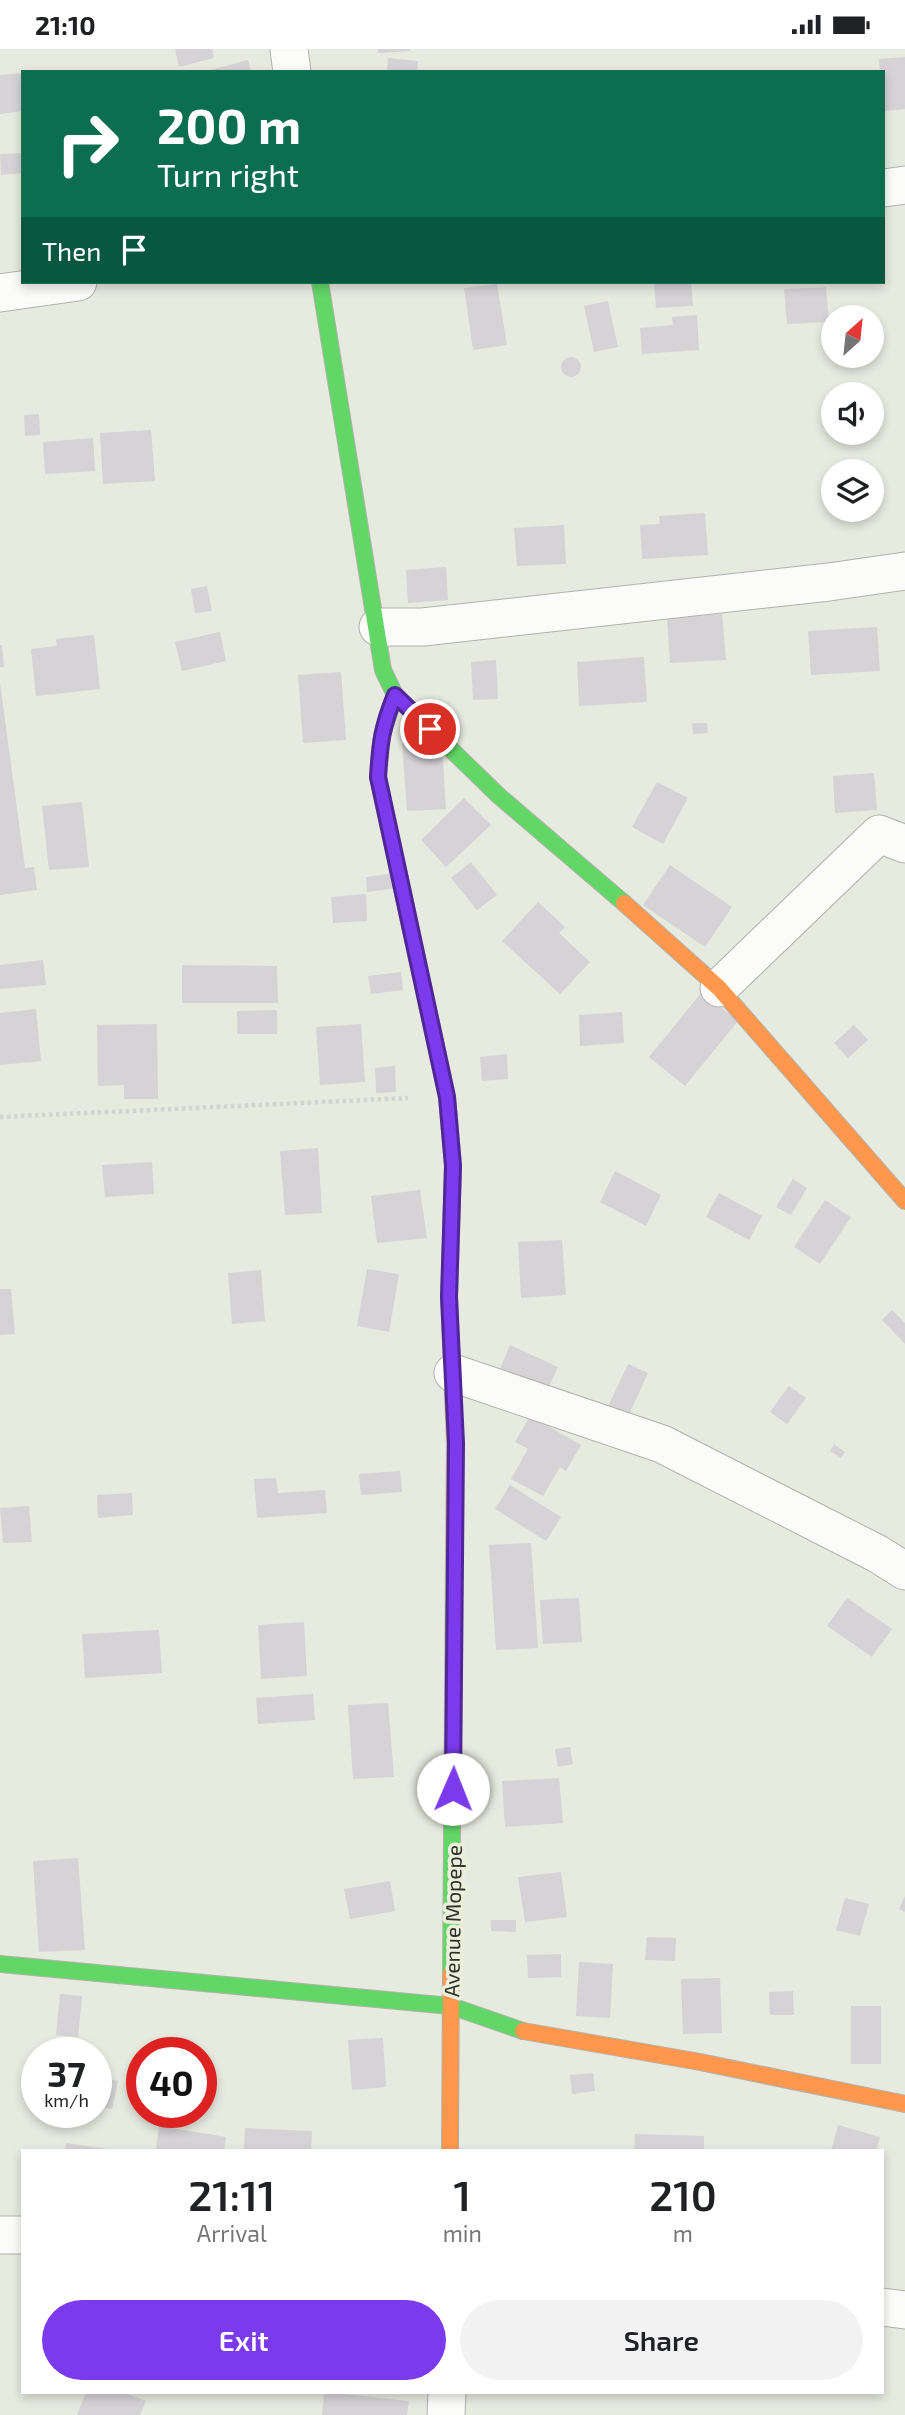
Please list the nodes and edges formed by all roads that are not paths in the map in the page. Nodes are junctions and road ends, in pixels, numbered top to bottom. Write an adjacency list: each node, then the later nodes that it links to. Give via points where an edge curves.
1 (289, 49): 2 (street)
2 (292, 70)
3 (905, 185): 4 (street)
4 (885, 188)
5 (64, 284): 7 (street)
6 (320, 284): 9 (street)
7 (0, 293)
8 (905, 572): 9 (street, via 437,625)
9 (378, 627): 10 (street, via 383,670)
10 (395, 695): 12 (street, via 499,796); 14 (street, Avenue Mopepe, via 379,742 378,777 447,1097 453,1166 449,1297)
11 (905, 844): 12 (street, via 879,834)
12 (719, 988): 13 (street)
13 (905, 1201)
14 (453, 1373): 15 (street, via 662,1444); 17 (street, Avenue Mopepe)
15 (905, 1571)
16 (0, 1964): 17 (street)
17 (451, 2006): 18 (street, via 514,2029); 19 (street, Avenue Mopepe)
18 (905, 2104)
19 (450, 2149)
20 (0, 2235): 21 (street)
21 (21, 2235)
22 (884, 2307): 23 (street)
23 (905, 2310)
24 (446, 2394): 25 (street)
25 (446, 2415)

